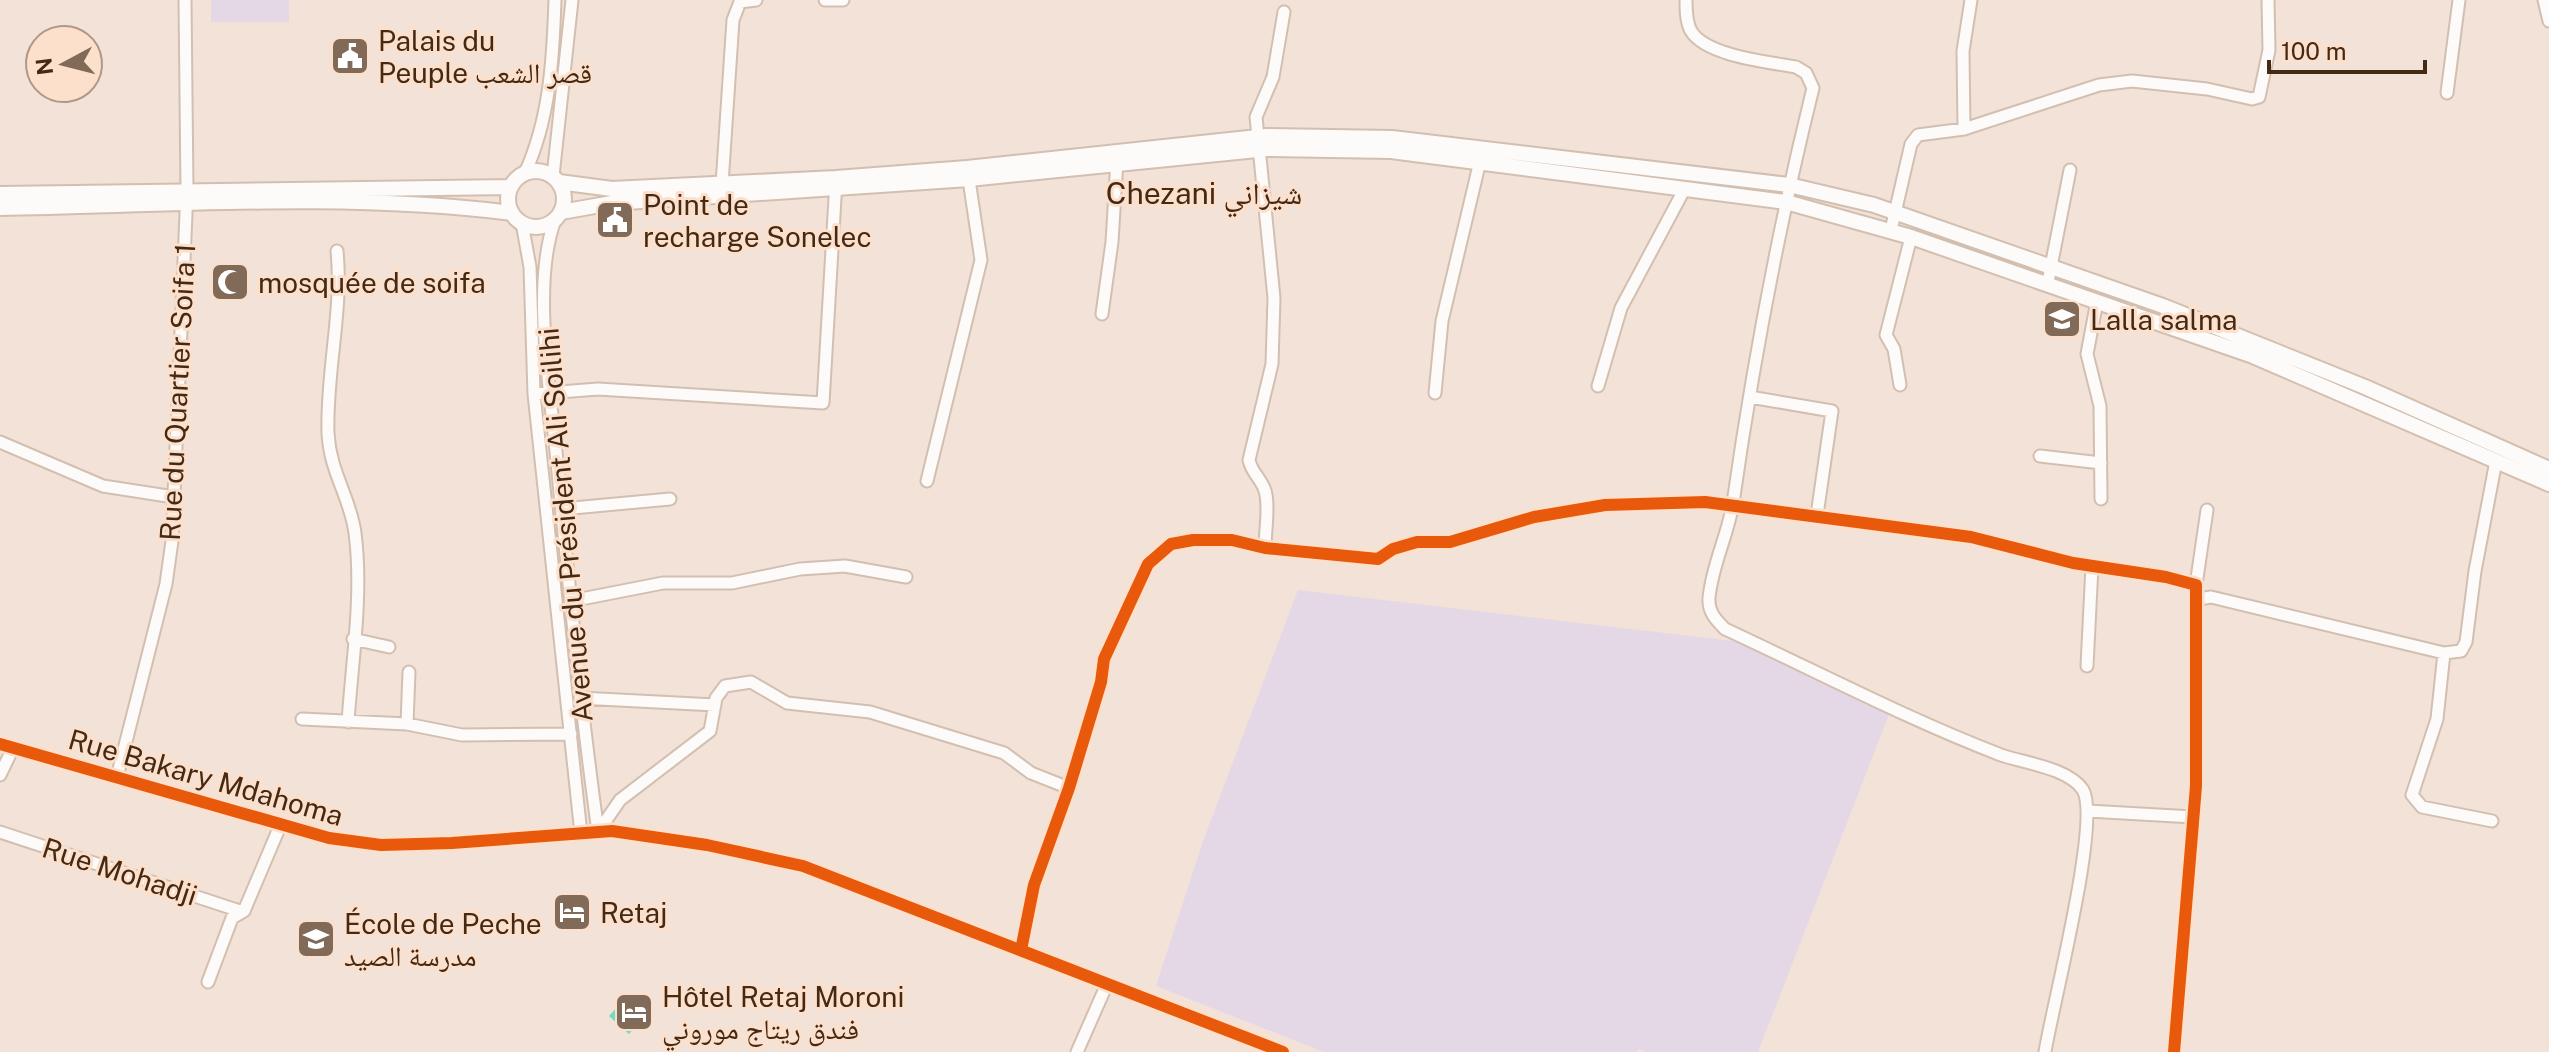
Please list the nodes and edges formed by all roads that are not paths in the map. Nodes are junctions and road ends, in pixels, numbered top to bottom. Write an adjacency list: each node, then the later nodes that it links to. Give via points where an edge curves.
1 (185, 0): 30 (street, Rue du Quartier Soifa 1)
2 (555, 0): 21 (street, via 545,115)
3 (572, 0): 23 (street)
4 (756, 0): 24 (street, via 740,2 733,20)
5 (825, 0): 6 (street)
6 (843, 0)
7 (1686, 0): 26 (street, via 1691,31 1704,43 1796,67 1811,81)
8 (1971, 0): 15 (street, via 1963,51)
9 (2268, 0): 15 (street, via 2269,50 2259,97 2132,81 2099,85)
10 (2459, 0): 14 (street)
11 (2544, 0): 13 (street)
12 (1284, 12): 16 (street, via 1273,77 1256,117)
13 (2549, 21)
14 (2447, 93)
15 (1964, 129): 33 (street, via 1918,135 1911,144)
16 (1257, 144): 17 (main road, via 1392,138); 18 (main road); 19 (main road, via 1391,151); 62 (street, via 1274,298 1273,351 1249,460 1267,497)
17 (1483, 149): 19 (street); 26 (main road)
18 (1117, 159): 22 (main road); 41 (street)
19 (1479, 164): 28 (main road); 45 (street, via 1442,321)
20 (2070, 170): 39 (street)
21 (525, 173): 23 (main road, via 539,171); 27 (main road)
22 (968, 174): 25 (main road); 53 (street, via 981,260)
23 (556, 179): 24 (main road, via 612,189); 34 (main road, via 564,197)
24 (722, 184): 25 (main road)
25 (836, 184): 34 (main road, via 612,203); 44 (street, via 823,403 598,389)
26 (1789, 185): 31 (street); 33 (main road)
27 (511, 187): 30 (main road); 35 (main road, via 508,200)
28 (1684, 190): 31 (main road); 43 (street, via 1621,308)
29 (0, 194): 30 (main road)
30 (186, 198): 32 (main road); 35 (main road, via 448,205); 55 (street, Rue du Quartier Soifa 1)
31 (1786, 202): 36 (main road); 47 (street)
32 (0, 208)
33 (1896, 212): 36 (street); 39 (main road)
34 (558, 216): 35 (main road, via 539,227); 44 (street, Avenue du Président Ali Soilihi, via 547,245 543,282)
35 (517, 218): 46 (street, Avenue du Président Ali Soilihi, via 530,267)
36 (1891, 230): 37 (main road)
37 (1911, 237): 39 (main road); 42 (street, via 1886,335)
38 (337, 251): 68 (street, via 338,314 328,432 331,465 355,532)
39 (2050, 274): 40 (main road); 52 (main road, via 2163,306)
40 (2097, 301): 50 (main road, via 2253,356); 51 (street, via 2087,354 2100,406)
41 (1102, 314)
42 (1900, 385)
43 (1598, 386)
44 (551, 392): 46 (street); 59 (street, Avenue du Président Ali Soilihi)
45 (1435, 393)
46 (534, 394): 78 (street, Avenue du Président Ali Soilihi)
47 (1750, 397): 58 (street); 61 (street, via 1832,411)
48 (0, 442): 55 (street, via 103,486)
49 (2040, 456): 51 (street)
50 (2496, 461): 54 (main road); 70 (street, via 2466,642 2461,651)
51 (2101, 463): 57 (street)
52 (2549, 469)
53 (927, 481)
54 (2549, 484)
55 (174, 497): 82 (street, Rue du Quartier Soifa 1, via 166,584)
56 (670, 499): 59 (street)
57 (2101, 499)
58 (1733, 506): 61 (street); 62 (street, via 1605,505 1534,517 1450,542 1417,542 1378,559); 84 (street, via 1709,600 1713,616 1725,629 2000,754 2069,777 2083,790)
59 (562, 509): 67 (street, Avenue du Président Ali Soilihi)
60 (2207, 510): 65 (street)
61 (1817, 515): 63 (street, via 1971,537)
62 (1265, 548): 83 (street, via 1232,540 1193,540 1171,544 1148,564 1104,659)
63 (2092, 566): 65 (street); 71 (street)
64 (906, 577): 67 (street, via 830,567 732,583 663,583)
65 (2196, 585): 66 (street)
66 (2199, 599): 70 (street, via 2211,597); 85 (street)
67 (571, 601): 73 (street, Avenue du Président Ali Soilihi)
68 (353, 639): 69 (street); 76 (street)
69 (389, 647)
70 (2444, 653): 86 (street, via 2437,719 2412,795 2422,807)
71 (2087, 666)
72 (409, 672): 77 (street)
73 (580, 698): 74 (street); 89 (street, Avenue du Président Ali Soilihi)
74 (715, 705): 83 (street, via 725,686 751,682 787,703 870,712 1004,753 1031,773); 89 (street, via 710,731 620,800)
75 (302, 719): 76 (street)
76 (348, 722): 77 (street)
77 (407, 724): 78 (street, via 462,735)
78 (571, 734): 89 (street, Avenue du Président Ali Soilihi)
79 (0, 744): 80 (street, Rue Bakary Mdahoma)
80 (13, 748): 81 (street); 82 (street, Rue Bakary Mdahoma)
81 (0, 775)
82 (117, 777): 87 (street, Rue Bakary Mdahoma)
83 (1069, 788): 91 (street, via 1034,885)
84 (2088, 811): 85 (street); 97 (street, via 2070,939)
85 (2193, 817): 98 (street)
86 (2492, 821)
87 (280, 826): 89 (street, Rue Bakary Mdahoma, via 381,845); 90 (street)
88 (0, 832): 90 (street, Rue Mohadji)
89 (591, 833): 91 (street, Rue Bakary Mdahoma, via 651,835 803,866)
90 (240, 911): 92 (street, via 232,918)
91 (1021, 950): 93 (street, Rue Bakary Mdahoma)
92 (208, 982)
93 (1107, 984): 94 (street, Rue Bakary Mdahoma); 95 (street)
94 (1268, 1049): 96 (street, Rue Bakary Mdahoma)
95 (1077, 1052)
96 (1283, 1052)
97 (2045, 1052)
98 (2174, 1052)

